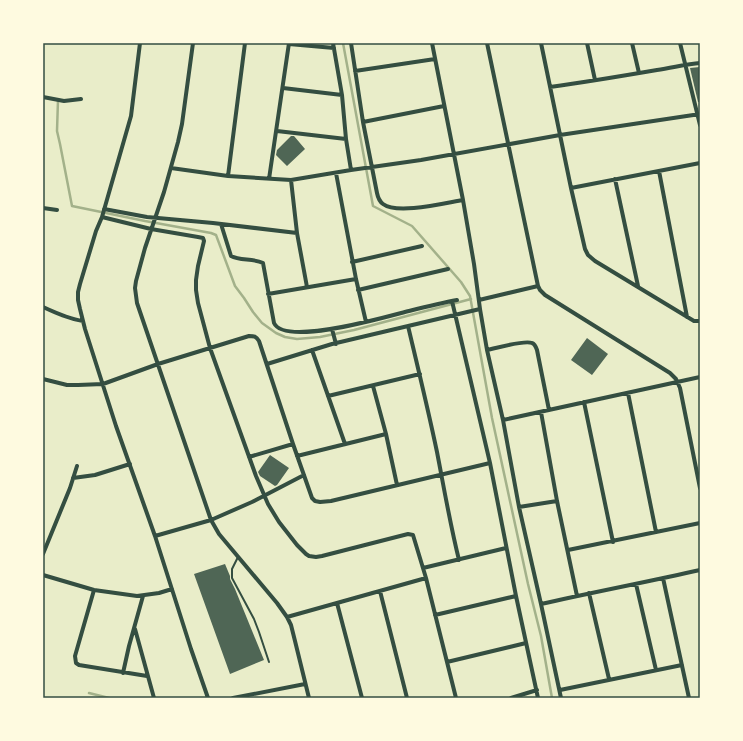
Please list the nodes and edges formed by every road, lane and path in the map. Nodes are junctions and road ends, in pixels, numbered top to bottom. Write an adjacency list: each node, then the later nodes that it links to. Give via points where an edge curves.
1 (140, 43): 48 (street, via 131,116)
2 (193, 43): 36 (street, via 182,124)
3 (245, 43): 40 (street)
4 (289, 43): 13 (street); 21 (street)
5 (334, 43): 13 (street)
6 (351, 43): 17 (street)
7 (432, 43): 14 (street)
8 (487, 43): 32 (street)
9 (541, 43): 20 (street)
10 (587, 43): 19 (street)
11 (632, 43): 18 (street)
12 (680, 43): 16 (street)
13 (334, 48): 22 (street)
14 (436, 59): 17 (street); 25 (street)
15 (700, 62): 16 (street)
16 (685, 64): 18 (street); 26 (street)
17 (356, 70): 27 (street)
18 (639, 73): 19 (street)
19 (595, 80): 20 (street)
20 (550, 87): 30 (street)
21 (283, 88): 22 (street); 29 (street)
22 (342, 95): 31 (street)
23 (43, 97): 24 (street, via 64,102)
24 (81, 99)
25 (444, 106): 27 (street); 33 (street)
26 (699, 114): 28 (street); 30 (street)
27 (363, 122): 35 (street)
28 (700, 125)
29 (277, 131): 31 (street); 41 (street)
30 (560, 135): 32 (street); 44 (street)
31 (346, 139): 37 (street)
32 (508, 144): 33 (street); 57 (street)
33 (455, 153): 35 (street); 45 (street)
34 (700, 163): 38 (street)
35 (370, 167): 37 (street); 45 (street, via 379,200 387,206 400,209)
36 (171, 168): 40 (street); 49 (street)
37 (353, 170): 39 (street)
38 (659, 171): 42 (street); 66 (street)
39 (336, 172): 43 (street); 54 (street)
40 (228, 176): 41 (street)
41 (269, 179): 43 (street)
42 (615, 179): 44 (street); 58 (street)
43 (291, 180): 52 (street)
44 (571, 188): 58 (street, via 588,255)
45 (463, 200): 62 (street)
46 (43, 208): 47 (street)
47 (57, 210)
48 (103, 213): 49 (street); 51 (street); 67 (street, via 78,292)
49 (155, 219): 50 (street); 51 (street)
50 (221, 224): 52 (street); 61 (street, via 231,256 263,263)
51 (151, 228): 73 (street, via 198,237 204,241 196,290); 76 (street, via 135,288 137,303)
52 (297, 233): 59 (street)
53 (422, 246): 54 (street)
54 (352, 262): 56 (street)
55 (448, 269): 60 (street)
56 (356, 279): 59 (street); 60 (street)
57 (538, 286): 62 (street); 81 (street, via 545,295 670,373)
58 (638, 286): 66 (street)
59 (308, 287): 61 (street)
60 (358, 290): 69 (street)
61 (268, 294): 71 (street, via 274,323 278,328 292,332)
62 (479, 300): 64 (street)
63 (43, 307): 67 (street, via 74,320)
64 (478, 310): 65 (street); 75 (street)
65 (456, 315): 69 (street, via 454,301); 70 (street); 95 (street)
66 (687, 317): 68 (street)
67 (83, 320): 82 (street)
68 (700, 321)
69 (366, 322): 71 (street)
70 (408, 326): 72 (street); 78 (street)
71 (332, 330): 72 (street)
72 (335, 342): 74 (street)
73 (210, 348): 76 (street); 77 (street, via 254,336 258,338); 94 (street)
74 (312, 350): 77 (street); 85 (street)
75 (487, 350): 87 (street, via 522,343 534,344); 89 (street)
76 (158, 364): 82 (street); 106 (street)
77 (267, 364): 91 (street)
78 (420, 374): 83 (street); 99 (street)
79 (700, 377): 81 (street)
80 (43, 379): 82 (street, via 78,386)
81 (678, 382): 84 (street); 102 (street)
82 (103, 384): 96 (street)
83 (373, 386): 85 (street); 90 (street)
84 (628, 393): 86 (street); 108 (street)
85 (328, 396): 92 (street)
86 (584, 402): 87 (street); 110 (street)
87 (549, 410): 88 (street)
88 (541, 412): 89 (street); 104 (street)
89 (503, 420): 105 (street)
90 (386, 434): 92 (street); 101 (street)
91 (293, 444): 93 (street); 94 (street)
92 (346, 444): 93 (street)
93 (297, 456): 98 (street)
94 (249, 457): 103 (street)
95 (490, 463): 99 (street); 111 (street)
96 (130, 464): 100 (street, via 95,475); 109 (street)
97 (76, 466): 100 (street)
98 (304, 475): 101 (street, via 312,498 317,502); 103 (street)
99 (441, 475): 101 (street); 115 (street)
100 (73, 478): 113 (street)
101 (396, 485)
102 (700, 488)
103 (264, 496): 106 (street); 116 (street, via 279,522 309,556 322,556 410,534 414,536)
104 (557, 501): 105 (street); 112 (street)
105 (519, 507): 130 (street)
106 (211, 520): 109 (street); 114 (street)
107 (700, 523): 108 (street)
108 (656, 532): 110 (street)
109 (155, 536): 122 (street)
110 (613, 542): 112 (street)
111 (506, 548): 115 (street); 127 (street)
112 (568, 550): 128 (street)
113 (43, 554)
114 (238, 557): 132 (street); 135 (lane, via 232,569 232,578 254,619)
115 (459, 560): 116 (street)
116 (423, 568): 119 (street)
117 (700, 570): 120 (street)
118 (43, 575): 123 (street)
119 (426, 578): 124 (street); 131 (street)
120 (663, 578): 121 (street); 137 (street)
121 (636, 584): 125 (street); 138 (street)
122 (172, 589): 126 (street); 147 (street)
123 (94, 590): 126 (street); 139 (street, via 75,662 79,665)
124 (380, 591): 129 (street); 151 (street)
125 (589, 593): 128 (street); 141 (street)
126 (143, 596): 133 (street)
127 (516, 596): 131 (street); 134 (street)
128 (577, 596): 130 (street)
129 (337, 603): 132 (street); 150 (street)
130 (541, 604): 144 (street)
131 (435, 615): 136 (street)
132 (287, 617): 142 (street)
133 (134, 626): 139 (street); 140 (street)
134 (526, 643): 136 (street); 143 (street)
135 (269, 662)
136 (447, 662): 152 (street)
137 (682, 665): 138 (street); 156 (street)
138 (656, 670): 141 (street)
139 (124, 673): 140 (street)
140 (147, 676): 146 (street)
141 (609, 680): 144 (street)
142 (305, 684): 145 (street); 149 (street)
143 (536, 690): 153 (street); 154 (street)
144 (560, 690): 155 (street)
145 (256, 696): 148 (street)
146 (154, 698)
147 (208, 698)
148 (233, 698)
149 (309, 698)
150 (362, 698)
151 (407, 698)
152 (456, 698)
153 (511, 698)
154 (538, 698)
155 (561, 698)
156 (689, 698)

